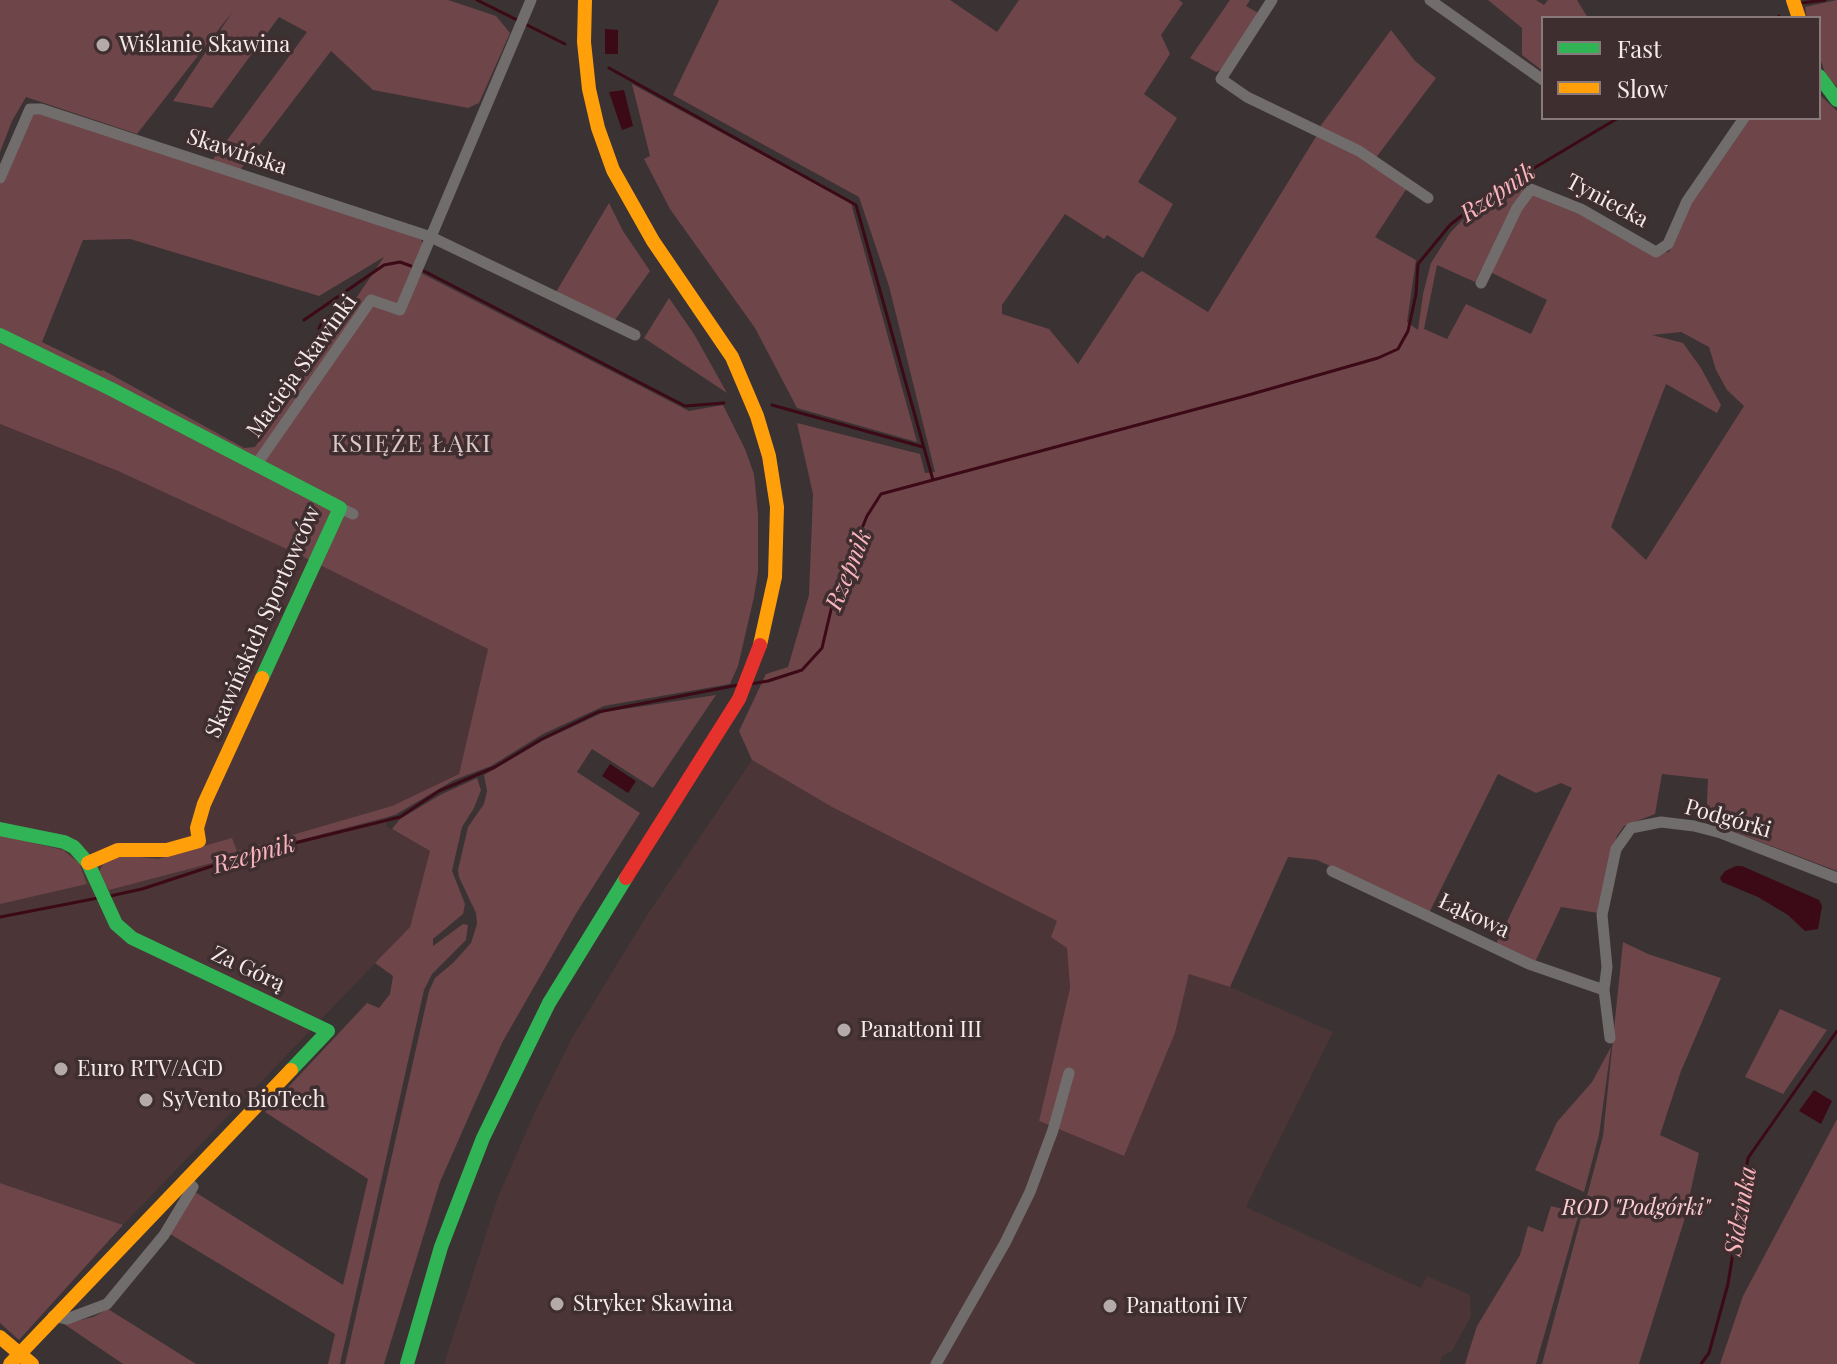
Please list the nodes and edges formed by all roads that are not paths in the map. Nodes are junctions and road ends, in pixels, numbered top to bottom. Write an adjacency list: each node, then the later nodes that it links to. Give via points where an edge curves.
1 (531, 0): 11 (street)
2 (585, 0): 28 (street, via 587,79 609,160 642,224 732,357 751,398 769,456 777,556 767,623 739,699 549,1003 483,1138 441,1247)
3 (1272, 0): 10 (street, via 1221,79 1359,151)
4 (1430, 0): 5 (street)
5 (1541, 79)
6 (1821, 79): 7 (street)
7 (1837, 100)
8 (1743, 120): 12 (street, Tyniecka, via 1687,201 1668,244 1656,252 1581,209 1531,189)
9 (0, 178): 11 (street, Skawińska, via 30,109 41,109)
10 (1428, 198)
11 (431, 237): 14 (street, Skawińska); 15 (street, Macieja Skawinki, via 400,310 371,300)
12 (1481, 283)
13 (0, 335): 15 (street, Skawińskich Sportowców)
14 (635, 335)
15 (256, 465): 17 (street, Skawińskich Sportowców, via 346,511 204,804 199,841 167,850 118,850)
16 (0, 829): 17 (street, Za Górą, via 64,842)
17 (88, 863): 23 (street, Za Górą, via 116,924 132,938 328,1031)
18 (1332, 871): 20 (street, Łąkowa, via 1529,964)
19 (1837, 878): 20 (street, Podgórki, via 1721,833 1661,822 1638,824 1620,840 1609,871 1602,915)
20 (1604, 990): 21 (street, Podgórki)
21 (1610, 1038)
22 (1069, 1073): 29 (street, via 1044,1159 1024,1205)
23 (185, 1179): 24 (street, Za Górą); 24 (street, via 193,1187 164,1235 107,1304 67,1319)
24 (53, 1316): 26 (street, Za Górą)
25 (0, 1337): 26 (street)
26 (15, 1359): 27 (street)
27 (32, 1364)
28 (407, 1364)
29 (936, 1364)

